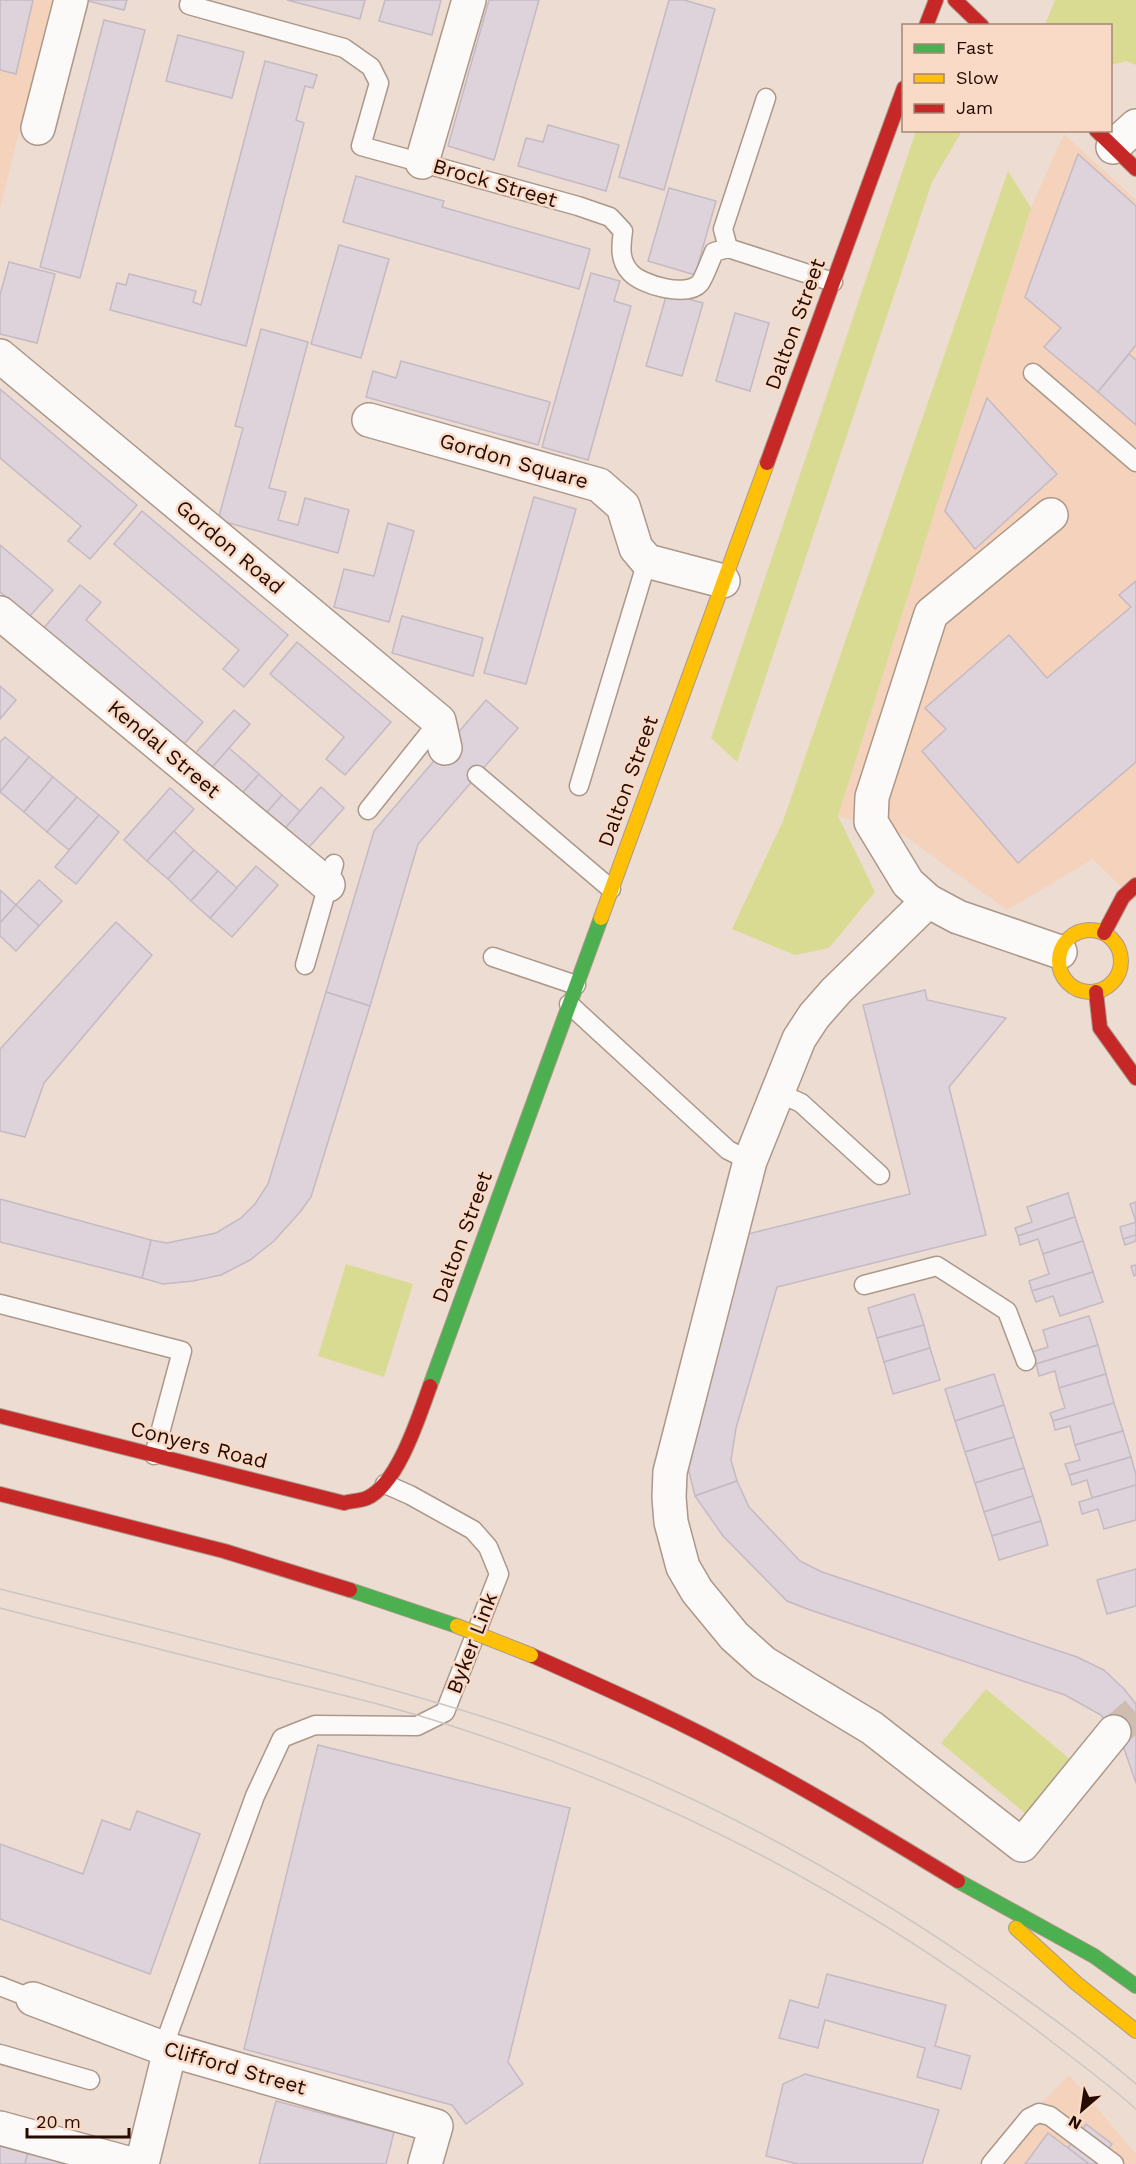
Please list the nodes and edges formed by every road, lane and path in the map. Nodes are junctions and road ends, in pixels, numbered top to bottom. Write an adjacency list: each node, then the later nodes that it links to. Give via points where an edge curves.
1 (71, 0): 10 (street)
2 (469, 0): 12 (street)
3 (936, 0): 6 (street)
4 (955, 0): 7 (street)
5 (189, 5): 12 (lane, Brock Street, via 344,48 371,67 379,83 361,146)
6 (927, 24)
7 (980, 24)
8 (902, 91): 15 (street, Dalton Street)
9 (766, 98): 14 (lane, via 723,229)
10 (38, 128)
11 (1115, 134): 13 (street)
12 (422, 162): 14 (lane, Brock Street, via 610,217 622,231 621,256 630,272 643,281 686,290 700,283 714,252)
13 (1136, 169)
14 (728, 248): 15 (lane)
15 (833, 282): 22 (street, Dalton Street)
16 (0, 356): 24 (street, Gordon Road)
17 (1033, 373): 19 (lane)
18 (369, 420): 21 (street, Gordon Square, via 599,485 623,506 636,548)
19 (1136, 462)
20 (1051, 515): 31 (street, via 931,614 872,797 871,822 908,883)
21 (647, 561): 22 (street); 26 (lane)
22 (723, 581): 30 (street, Dalton Street)
23 (0, 613): 28 (street, Kendal Street)
24 (442, 734): 27 (lane)
25 (477, 775): 30 (lane)
26 (579, 786)
27 (368, 810)
28 (331, 874): 35 (lane)
29 (1136, 885): 32 (street, via 1123,897)
30 (611, 889): 36 (street, Dalton Street)
31 (928, 901): 33 (street, via 958,917); 40 (street, via 814,1016 799,1039)
32 (1104, 933): 33 (street, via 1077,932); 37 (street, via 1118,946 1121,966 1113,983)
33 (1060, 952): 37 (street, via 1061,973 1067,982 1085,992)
34 (493, 957): 36 (lane)
35 (305, 965)
36 (576, 985): 38 (street, Dalton Street)
37 (1096, 992): 39 (street, via 1100,1028)
38 (569, 1004): 41 (lane); 48 (street, Dalton Street, via 410,1440)
39 (1136, 1078)
40 (777, 1092): 41 (street); 42 (lane, via 801,1103)
41 (739, 1156): 50 (street, via 670,1472 671,1522 683,1567 697,1591 734,1636 764,1663 872,1728 1022,1845)
42 (879, 1175)
43 (864, 1285): 45 (lane, via 937,1266 1007,1311)
44 (0, 1304): 47 (lane, via 182,1351)
45 (1026, 1361)
46 (0, 1416): 47 (street, Conyers Road)
47 (154, 1455): 48 (street, Conyers Road, via 344,1503 367,1498)
48 (385, 1484): 56 (lane, Byker Link, via 473,1530 488,1546 499,1574 445,1712 417,1726 315,1725 282,1738 255,1796)
49 (0, 1494): 51 (street, bridge, via 224,1551 457,1626 531,1655 748,1758)
50 (1114, 1732)
51 (974, 1891): 53 (street, via 1094,1956); 55 (street)
52 (0, 1986): 54 (lane, Clifford Street)
53 (1136, 1986)
54 (33, 1999): 56 (street, Clifford Street)
55 (1136, 2031)
56 (166, 2049): 60 (street); 61 (street, Clifford Street, via 436,2126)
57 (0, 2054): 58 (lane)
58 (90, 2080)
59 (0, 2128): 60 (street)
60 (140, 2160)
61 (425, 2164)
62 (991, 2164): 63 (lane, via 1029,2118 1039,2113 1050,2116)
63 (1114, 2164)

